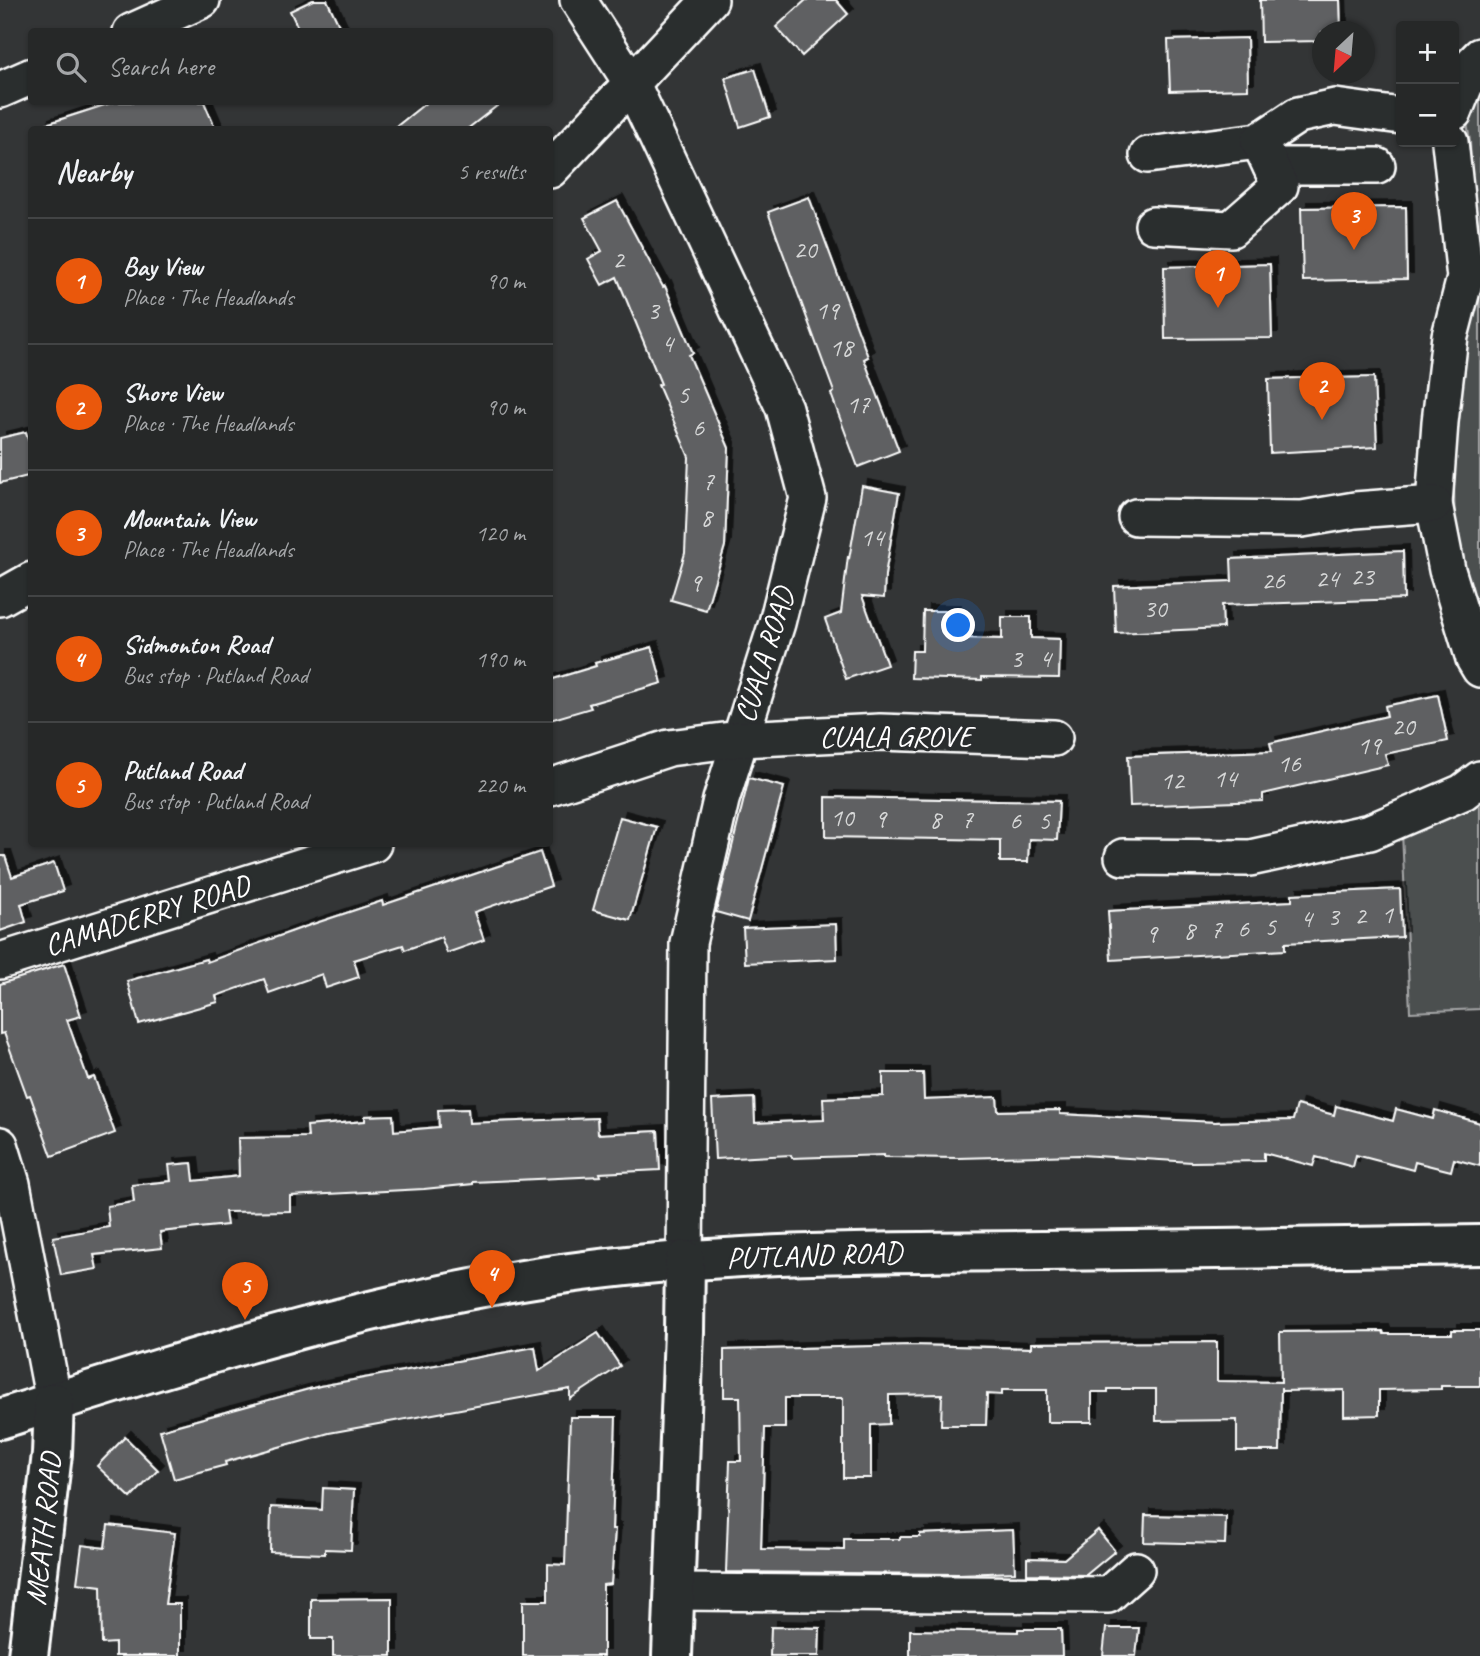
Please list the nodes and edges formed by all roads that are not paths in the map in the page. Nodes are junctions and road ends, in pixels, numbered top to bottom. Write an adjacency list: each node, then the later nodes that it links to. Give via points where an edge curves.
1 (202, 0): 4 (street)
2 (578, 0): 7 (street, CUALA ROAD)
3 (710, 0): 7 (street)
4 (140, 28)
5 (1480, 56): 9 (street)
6 (28, 78): 8 (street)
7 (631, 82): 15 (street); 23 (street, CUALA ROAD, via 784,408 808,498 776,623)
8 (0, 90)
9 (1459, 100)
10 (1396, 115): 12 (street, via 1335,107 1298,115)
11 (1451, 147): 17 (street, via 1465,278 1450,336)
12 (1265, 154): 13 (street); 14 (street); 16 (street, via 1280,186 1231,229)
13 (1148, 155)
14 (1377, 166)
15 (553, 167)
16 (1153, 225)
17 (1434, 504): 18 (street, via 1302,519); 21 (street, via 1447,570)
18 (1136, 517)
19 (28, 582): 20 (street)
20 (0, 598)
21 (1480, 670)
22 (1054, 738): 23 (street, CUALA GROVE, via 880,732)
23 (738, 739): 25 (street, via 669,748); 31 (street, CUALA ROAD, via 688,943)
24 (1480, 779): 27 (street, via 1464,792 1370,832 1250,858)
25 (553, 786)
26 (363, 847): 28 (street, CAMADERRY ROAD)
27 (1123, 858)
28 (0, 961)
29 (0, 1145): 32 (street, via 12,1184)
30 (1480, 1245): 31 (main road, PUTLAND ROAD, via 833,1253)
31 (685, 1260): 32 (main road, PUTLAND ROAD, via 581,1271 450,1293 296,1330); 35 (main road)
32 (54, 1402): 33 (main road, PUTLAND ROAD); 36 (main road, MEATH ROAD)
33 (0, 1419)
34 (1136, 1570): 35 (street, via 1108,1595)
35 (674, 1592): 37 (main road)
36 (29, 1656)
37 (672, 1656)

